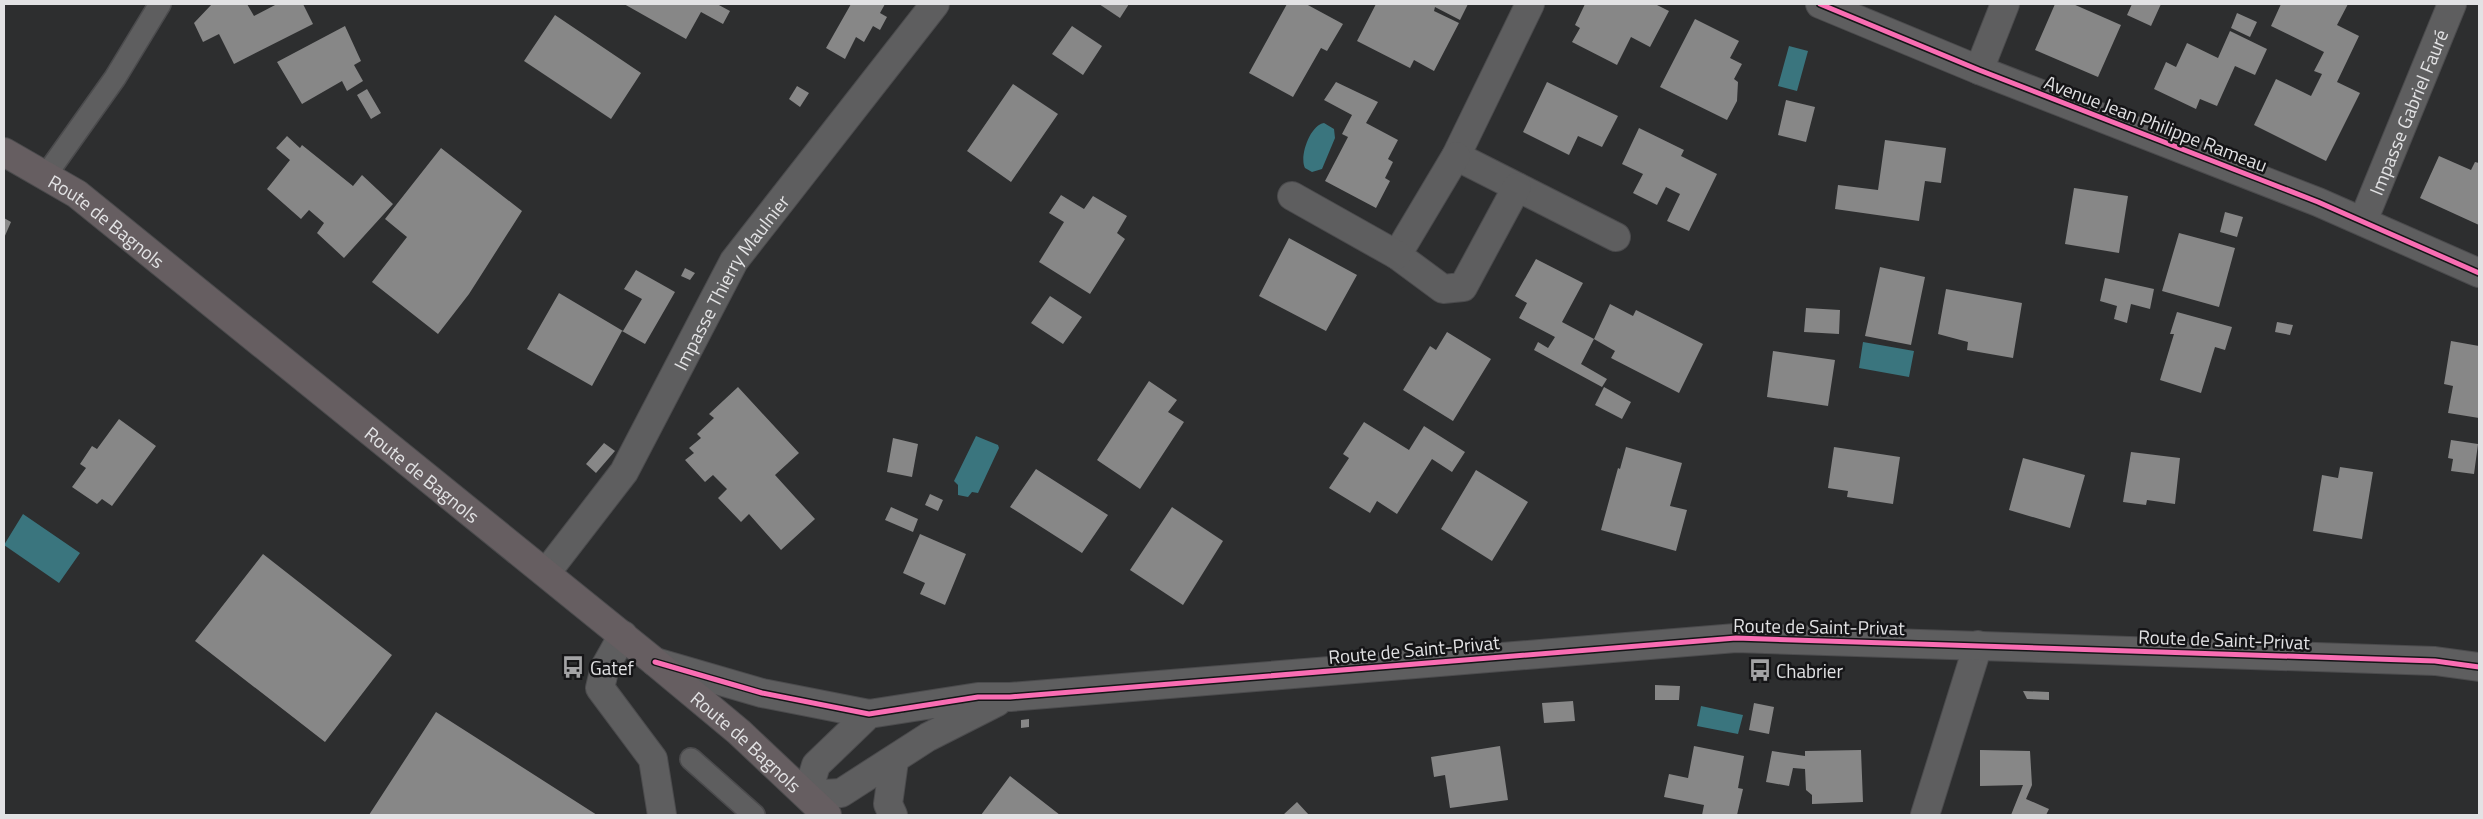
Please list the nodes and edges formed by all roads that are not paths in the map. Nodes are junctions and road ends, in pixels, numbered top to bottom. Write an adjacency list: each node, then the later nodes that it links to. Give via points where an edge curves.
1 (160, 4): 10 (lane, via 115,78)
2 (936, 4): 17 (street, Impasse Thierry Maulnier, via 734,261 624,472)
3 (1530, 4): 9 (street)
4 (1820, 4): 7 (street, Avenue Jean Philippe Rameau)
5 (2005, 4): 7 (street)
6 (2452, 4): 13 (street, Impasse Gabriel Fauré)
7 (1979, 70): 13 (street, Avenue Jean Philippe Rameau)
8 (4, 152): 10 (main road, Route de Bagnols)
9 (1456, 156): 11 (street); 15 (street)
10 (46, 175): 17 (main road, Route de Bagnols, via 77,194)
11 (1517, 187): 14 (street); 15 (street, via 1463,287 1442,289)
12 (1292, 196): 15 (street)
13 (2363, 221): 16 (street, Avenue Jean Philippe Rameau)
14 (1616, 237)
15 (1397, 255)
16 (2479, 273)
17 (546, 573): 18 (main road, Route de Bagnols)
18 (623, 636): 20 (main road, Route de Bagnols); 28 (street, via 605,667 600,688 653,759)
19 (1978, 644): 21 (street, Route de Saint-Privat, via 2435,661); 22 (street, Route de Saint-Privat, via 1736,638); 32 (street)
20 (655, 662): 24 (street, Route de Saint-Privat, via 762,693); 27 (main road, Route de Bagnols, via 739,732)
21 (2479, 667)
22 (1010, 697): 23 (street, Route de Saint-Privat, via 978,697); 25 (street, via 928,737)
23 (899, 710): 24 (street, Route de Saint-Privat); 25 (street)
24 (869, 714): 27 (street, via 816,765)
25 (901, 756): 27 (street, via 841,793); 31 (street, via 888,804)
26 (691, 759): 29 (lane)
27 (807, 795): 30 (main road, Route de Bagnols)
28 (662, 815)
29 (754, 815)
30 (827, 815)
31 (893, 815)
32 (1925, 815)

